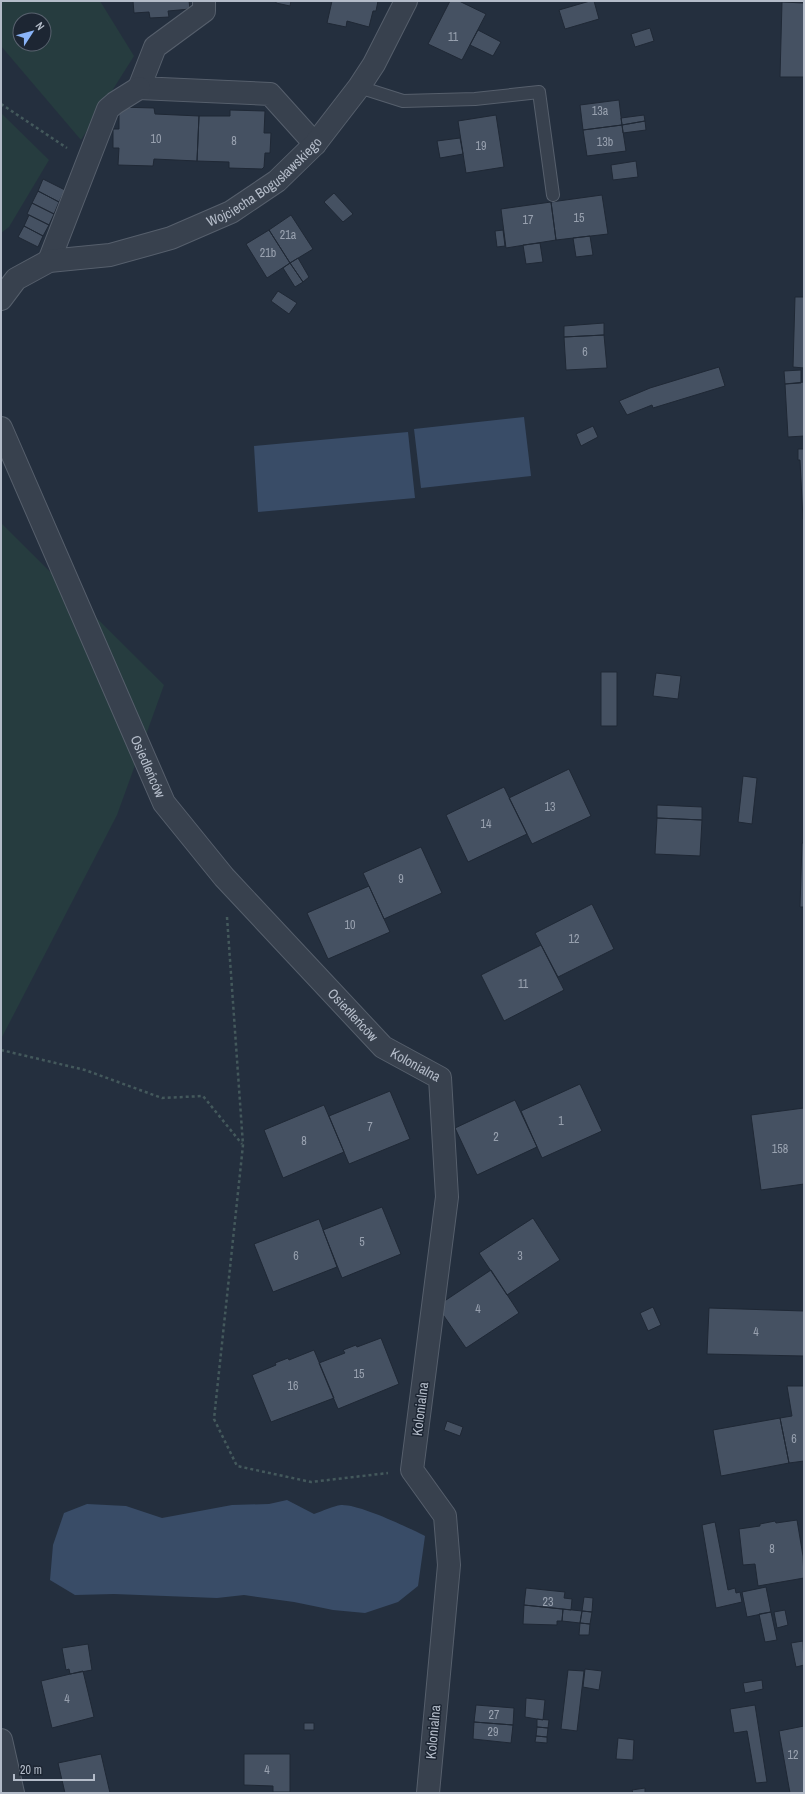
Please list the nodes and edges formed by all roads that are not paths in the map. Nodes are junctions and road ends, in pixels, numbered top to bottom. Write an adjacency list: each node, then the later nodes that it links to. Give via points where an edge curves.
1 (204, 1): 4 (street, via 204,11 154,48)
2 (406, 1): 3 (street, Wojciecha Bogusławskiego, via 374,64)
3 (359, 87): 5 (street, Wojciecha Bogusławskiego); 6 (lane, via 404,101 476,99 539,92)
4 (139, 88): 5 (street, via 270,94); 7 (street, via 108,109)
5 (316, 144): 7 (street, Wojciecha Bogusławskiego, via 277,181 231,212 201,226 171,238 110,255)
6 (553, 195)
7 (49, 261): 8 (street, via 16,279)
8 (1, 299)
9 (1, 428): 10 (street, Osiedleńców, via 164,803 224,877)
10 (383, 1047): 13 (street, Kolonialna, via 440,1078 448,1197 412,1470 445,1516 449,1565)
11 (1, 1740): 12 (street)
12 (13, 1793)
13 (428, 1793)

